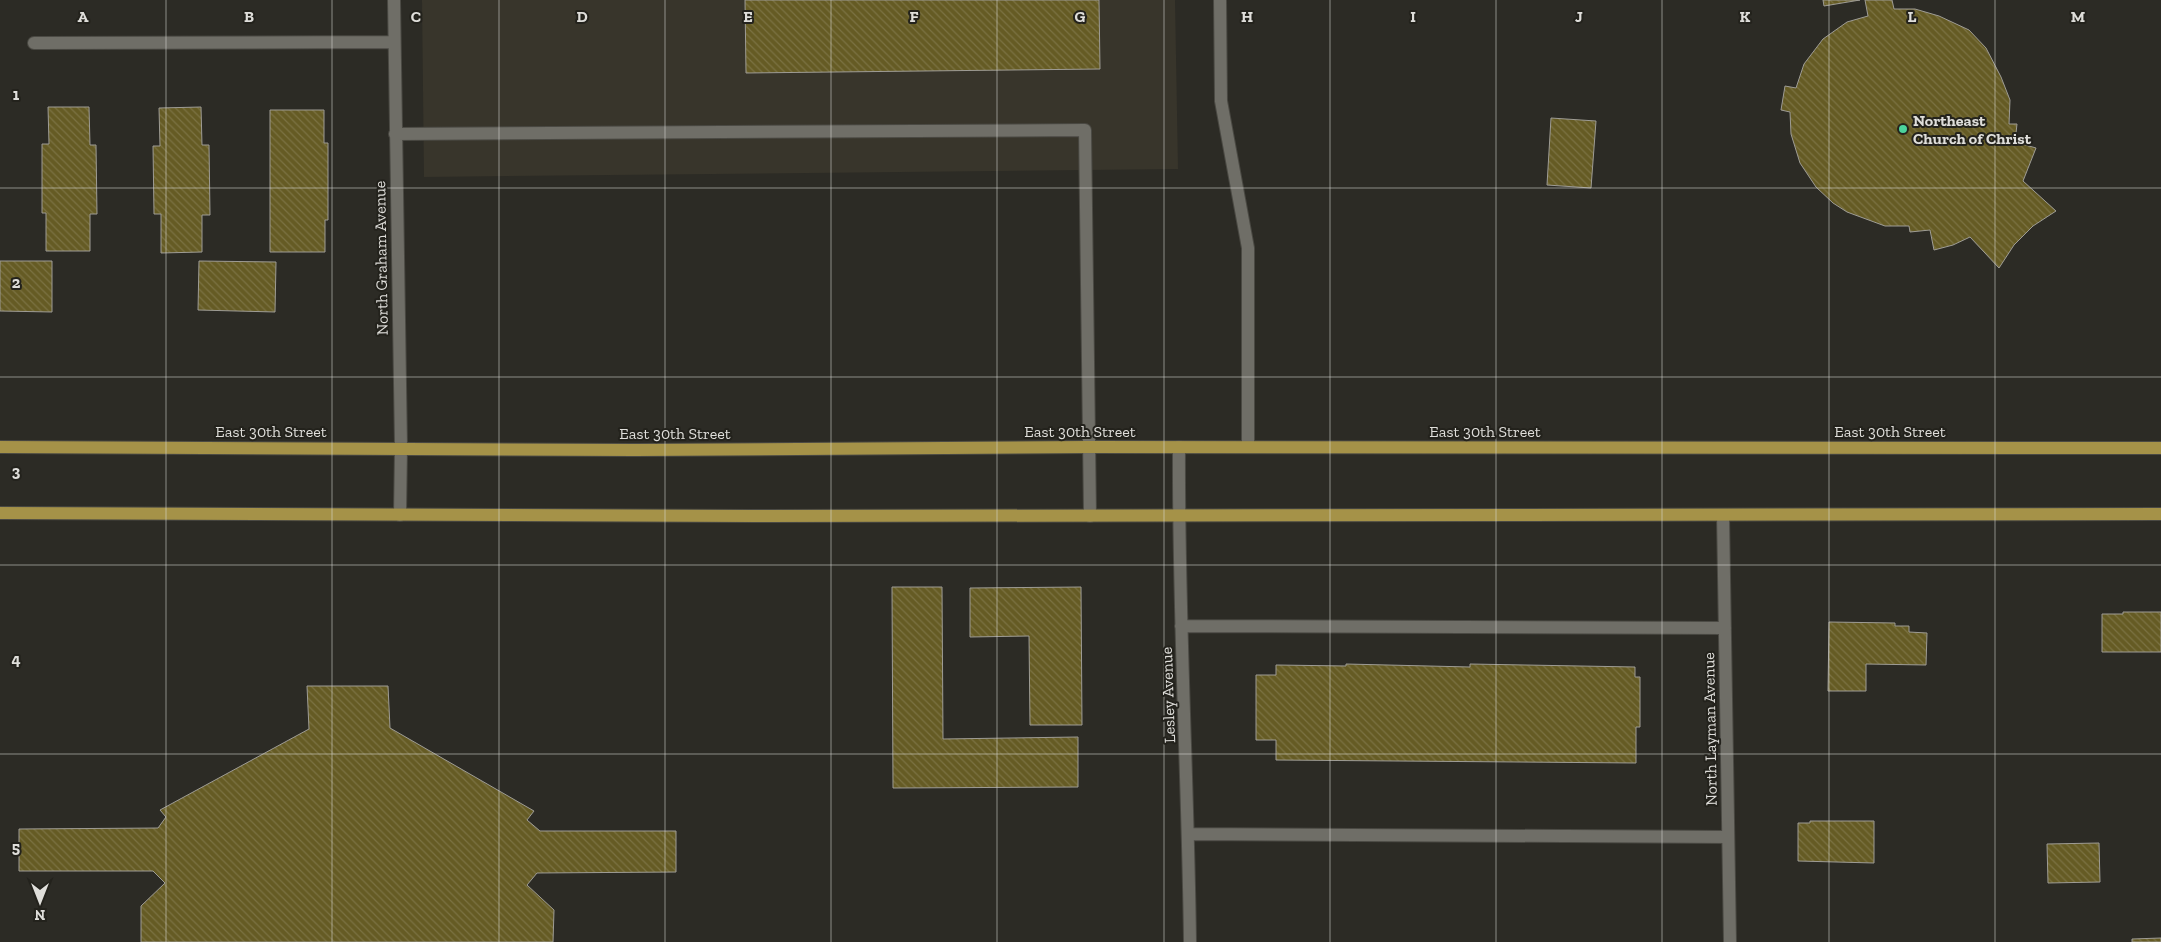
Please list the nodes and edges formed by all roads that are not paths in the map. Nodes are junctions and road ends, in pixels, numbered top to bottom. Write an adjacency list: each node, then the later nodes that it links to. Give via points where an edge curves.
1 (394, 0): 3 (street, North Graham Avenue)
2 (1220, 0): 10 (street, via 1221,101 1248,248)
3 (394, 42): 4 (street); 5 (street, North Graham Avenue)
4 (34, 43)
5 (395, 134): 7 (street, North Graham Avenue); 8 (street, via 1085,130)
6 (0, 447): 7 (main road, East 30th Street)
7 (401, 447): 8 (main road, East 30th Street, via 635,450); 14 (street, North Graham Avenue)
8 (1089, 447): 9 (main road, East 30th Street); 17 (street)
9 (1179, 447): 10 (main road, East 30th Street); 15 (street, Lesley Avenue)
10 (1248, 447): 11 (main road, East 30th Street)
11 (2161, 448)
12 (0, 513): 14 (main road)
13 (2161, 514): 16 (main road)
14 (400, 515): 17 (main road)
15 (1178, 515): 16 (main road); 17 (main road); 18 (street, Lesley Avenue)
16 (1723, 515): 19 (street, North Layman Avenue)
17 (1090, 516)
18 (1181, 626): 19 (street); 20 (street, Lesley Avenue)
19 (1725, 628): 21 (street, North Layman Avenue)
20 (1188, 834): 21 (street); 22 (street, Lesley Avenue)
21 (1728, 837): 23 (street, North Layman Avenue)
22 (1190, 942)
23 (1730, 942)

